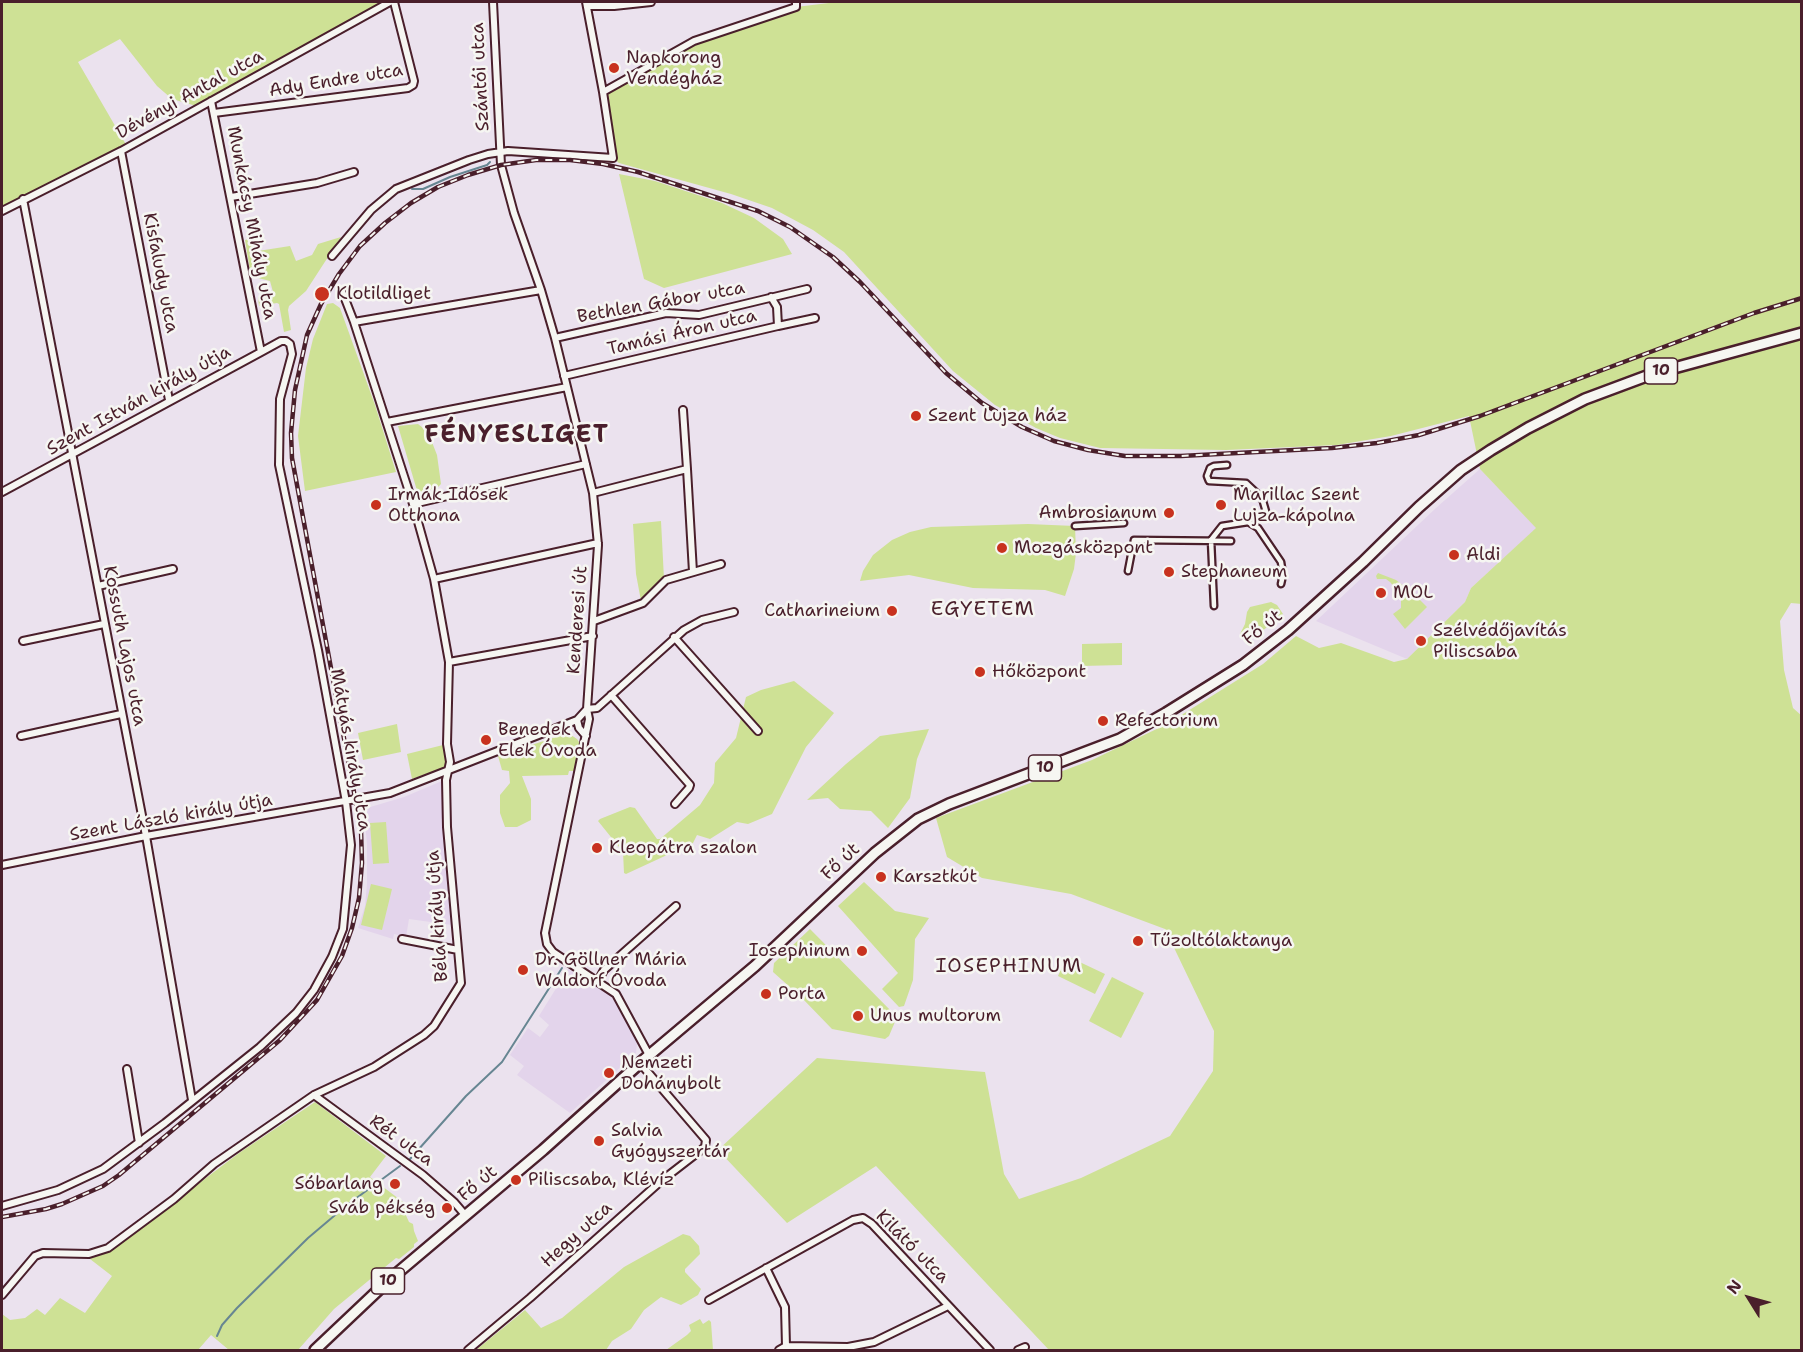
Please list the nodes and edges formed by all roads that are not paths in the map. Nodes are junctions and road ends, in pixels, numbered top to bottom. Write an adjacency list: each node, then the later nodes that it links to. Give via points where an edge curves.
1 (392, 2): 7 (street, Dévényi Antal utca); 8 (street, Ady Endre utca, via 413,85)
2 (494, 2): 10 (street, Szántói utca)
3 (651, 2): 5 (street)
4 (796, 2): 6 (street, via 796,7 694,40)
5 (586, 4): 6 (street)
6 (603, 92): 10 (street, via 612,158)
7 (211, 101): 8 (street, Munkácsy Mihály utca); 9 (street, Dévényi Antal utca)
8 (214, 113): 12 (street, Munkácsy Mihály utca)
9 (121, 151): 13 (street, Dévényi Antal utca); 29 (street, Kisfaludy utca)
10 (500, 152): 15 (street, via 396,189 371,210); 17 (street, Kenderesi út, via 514,213)
11 (354, 172): 12 (street, via 317,183)
12 (231, 197): 26 (street, Munkácsy Mihály utca)
13 (23, 200): 14 (street, Dévényi Antal utca); 32 (street, Kossuth Lajos utca)
14 (2, 211)
15 (332, 256)
16 (807, 289): 19 (street, Bethlen Gábor utca)
17 (541, 290): 21 (street); 24 (street, Kenderesi út)
18 (342, 291): 21 (street, Béla király útja)
19 (771, 297): 22 (street, Tamási Áron utca, via 777,307); 24 (street, Bethlen Gábor utca, via 699,315 666,314)
20 (815, 318): 22 (street)
21 (354, 322): 31 (street, Béla király útja)
22 (778, 326): 27 (street, Tamási Áron utca)
23 (1802, 333): 76 (main road, Fő út / 10, via 1652,374 1585,399 1491,450 1445,484 1288,630 1224,677 1120,739 918,819 875,853 755,966)
24 (555, 338): 27 (street, Kenderesi út)
25 (290, 344): 26 (street, Szent István király útja, via 281,341); 68 (street, Mátyás király utca, via 292,354 280,399 279,465)
26 (261, 352): 29 (street, Szent István király útja)
27 (564, 376): 28 (street, Kenderesi út)
28 (567, 387): 31 (street); 33 (street, Kenderesi út)
29 (169, 400): 32 (street, Szent István király útja)
30 (683, 410): 35 (street)
31 (387, 422): 38 (street, Béla király útja)
32 (73, 454): 36 (street, Szent István király útja); 51 (street, Kossuth Lajos utca)
33 (586, 464): 37 (street, Kenderesi út); 38 (street)
34 (1227, 465): 39 (street, via 1210,468 1209,481 1246,483 1262,498)
35 (687, 469): 37 (street); 48 (street)
36 (2, 492)
37 (593, 494): 44 (street, Kenderesi út)
38 (413, 504): 49 (street, Béla király útja)
39 (1267, 515)
40 (1124, 523): 41 (street)
41 (1075, 526)
42 (1211, 540): 43 (street); 47 (street, via 1134,540); 50 (street, via 1222,526 1248,522 1254,525 1281,562); 52 (street)
43 (1231, 541)
44 (598, 543): 49 (street); 54 (street, Kenderesi út)
45 (721, 564): 48 (street)
46 (173, 570): 51 (street)
47 (1128, 571)
48 (693, 572): 54 (street, via 666,580 643,603)
49 (434, 579): 59 (street, Béla király útja)
50 (1281, 584)
51 (98, 586): 55 (street, Kossuth Lajos utca)
52 (1214, 606)
53 (734, 612): 57 (street, via 702,620)
54 (594, 621): 56 (street, Kenderesi út)
55 (104, 624): 58 (street); 62 (street, Kossuth Lajos utca)
56 (592, 636): 59 (street); 61 (street, Kenderesi út)
57 (674, 637): 60 (street); 64 (street)
58 (23, 641)
59 (449, 662): 67 (street, Béla király útja)
60 (611, 695): 61 (street, via 597,708); 69 (street, via 690,785)
61 (587, 709): 63 (street); 66 (street, Kenderesi út)
62 (121, 714): 65 (street); 70 (street, Kossuth Lajos utca)
63 (577, 720): 66 (street); 67 (street, Szent László király útja)
64 (758, 731)
65 (21, 736)
66 (586, 736): 75 (street, Kenderesi út, via 545,933 553,952)
67 (448, 771): 68 (street, Szent László király útja, via 390,793); 74 (street, Béla király útja, via 447,827)
68 (346, 802): 70 (street, Szent László király útja); 80 (street, Mátyás király utca, via 351,845 347,899 343,930 332,957 314,990 281,1028)
69 (675, 804)
70 (146, 836): 71 (street, Szent László király útja); 80 (street, Kossuth Lajos utca)
71 (2, 866)
72 (676, 906): 75 (street, via 604,970)
73 (402, 939): 74 (street)
74 (458, 951): 79 (street, Béla király útja, via 461,982 434,1026 385,1061)
75 (598, 981): 76 (street, Kenderesi út, via 616,994)
76 (649, 1055): 77 (main road, Fő út / 10)
77 (640, 1063): 83 (main road, Fő út / 10); 92 (street, Hegy utca, via 706,1140 705,1147)
78 (127, 1068): 81 (street)
79 (314, 1095): 83 (street, Rét utca, via 435,1184); 85 (street, Béla király útja, via 214,1164 108,1248 89,1254 35,1256)
80 (192, 1100): 81 (street, Mátyás király utca)
81 (139, 1143): 82 (street, Mátyás király utca, via 74,1184)
82 (2, 1206)
83 (466, 1216): 91 (main road, Fő út / 10, via 367,1299)
84 (766, 1268): 86 (street, Kilátó utca); 87 (street, Kilátó utca, via 862,1218); 88 (street, via 785,1307)
85 (2, 1295)
86 (709, 1300)
87 (948, 1306): 90 (street, via 874,1342); 94 (street, Kilátó utca)
88 (786, 1346): 90 (street); 93 (street)
89 (1025, 1347): 95 (street)
90 (849, 1349)
91 (315, 1350)
92 (468, 1350)
93 (779, 1350)
94 (990, 1350)
95 (1018, 1350)

